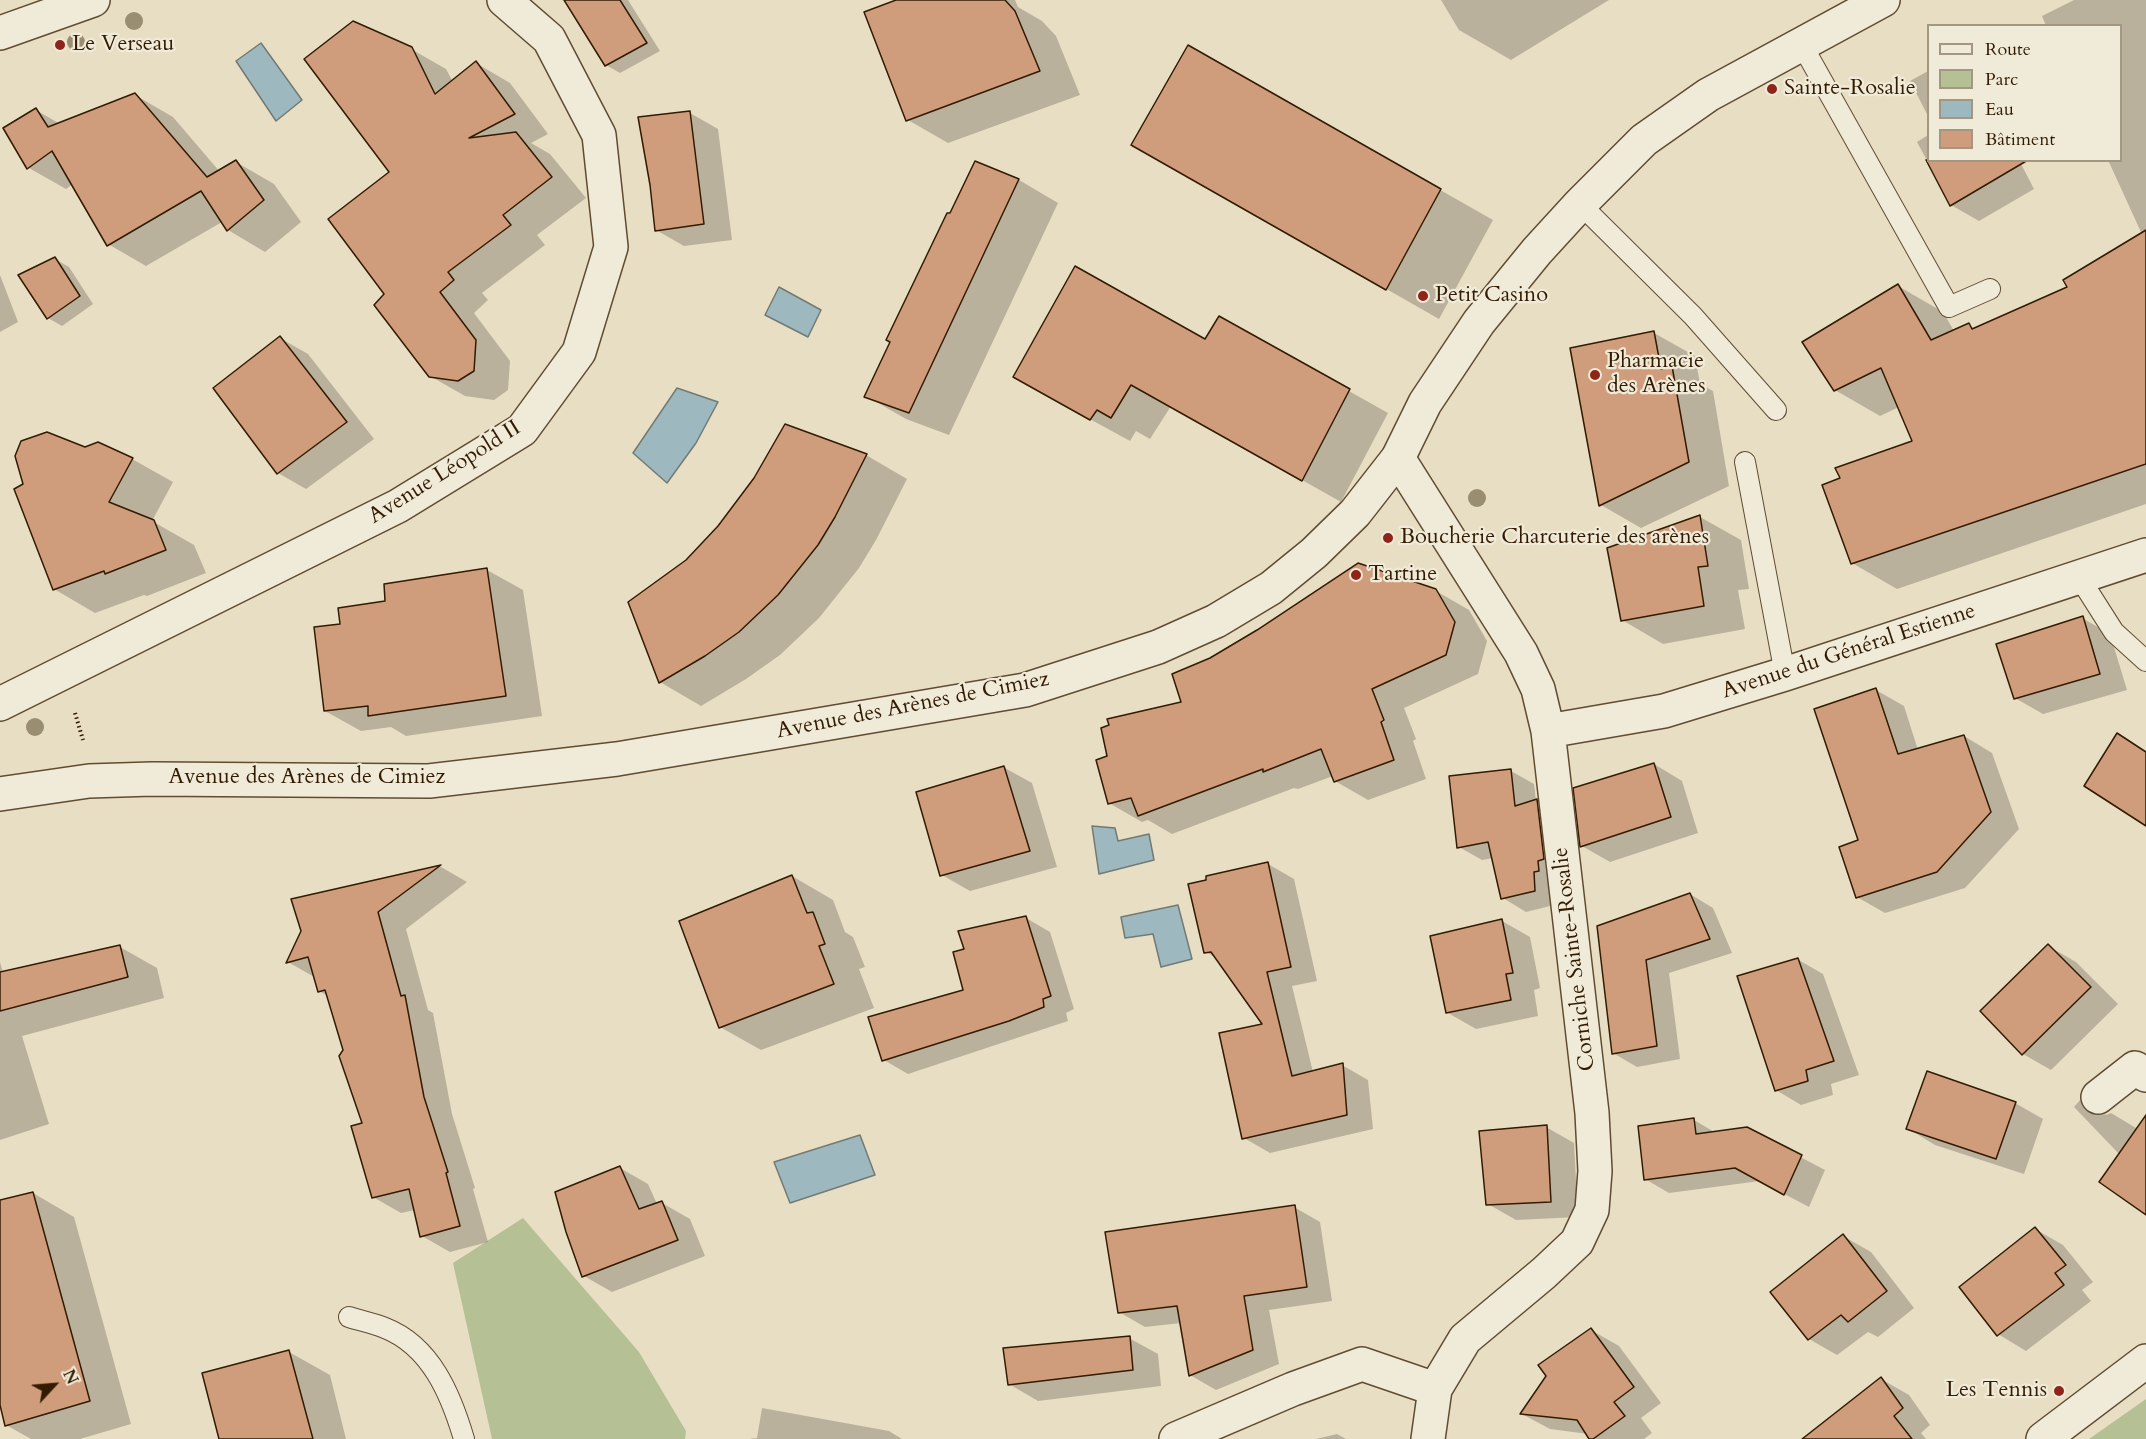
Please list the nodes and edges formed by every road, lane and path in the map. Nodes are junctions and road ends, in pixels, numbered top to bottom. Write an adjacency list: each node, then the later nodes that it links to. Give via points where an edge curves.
1 (93, 0): 4 (street)
2 (504, 0): 15 (street, Avenue Léopold II, via 549,39 599,135 611,246 579,352 522,430 398,506)
3 (1883, 0): 5 (street, Avenue des Arènes de Cimiez)
4 (0, 33)
5 (1802, 45): 6 (street, Avenue des Arènes de Cimiez, via 1708,95 1644,140); 7 (lane, via 1949,307)
6 (1580, 204): 8 (lane, via 1693,316); 9 (street, Avenue des Arènes de Cimiez, via 1479,322 1425,403)
7 (1990, 289)
8 (1776, 410)
9 (1398, 458): 16 (street, Corniche Sainte-Rosalie, via 1521,652 1538,689); 17 (street, Avenue des Arènes de Cimiez, via 1355,513 1314,554 1271,588 1216,621 1158,647 1025,690 617,759 429,781 152,779 89,781)
10 (1745, 462): 14 (lane)
11 (2146, 555): 12 (street, Avenue du Général Estienne)
12 (2079, 577): 13 (lane, via 2114,632); 14 (street, Avenue du Général Estienne)
13 (2146, 661)
14 (1785, 674): 16 (street, Avenue du Général Estienne, via 1664,711)
15 (0, 704)
16 (1548, 731): 22 (street, Corniche Sainte-Rosalie, via 1592,1113 1592,1210 1577,1242 1466,1339)
17 (0, 794)
18 (2146, 1075): 19 (street, via 2135,1068)
19 (2098, 1097)
20 (349, 1317): 23 (lane, via 387,1328 419,1349 441,1380)
21 (2146, 1361): 26 (street)
22 (1435, 1389): 24 (street, via 1362,1364); 25 (street, Corniche Sainte-Rosalie)
23 (464, 1439)
24 (1176, 1439)
25 (1428, 1439)
26 (2043, 1439)

